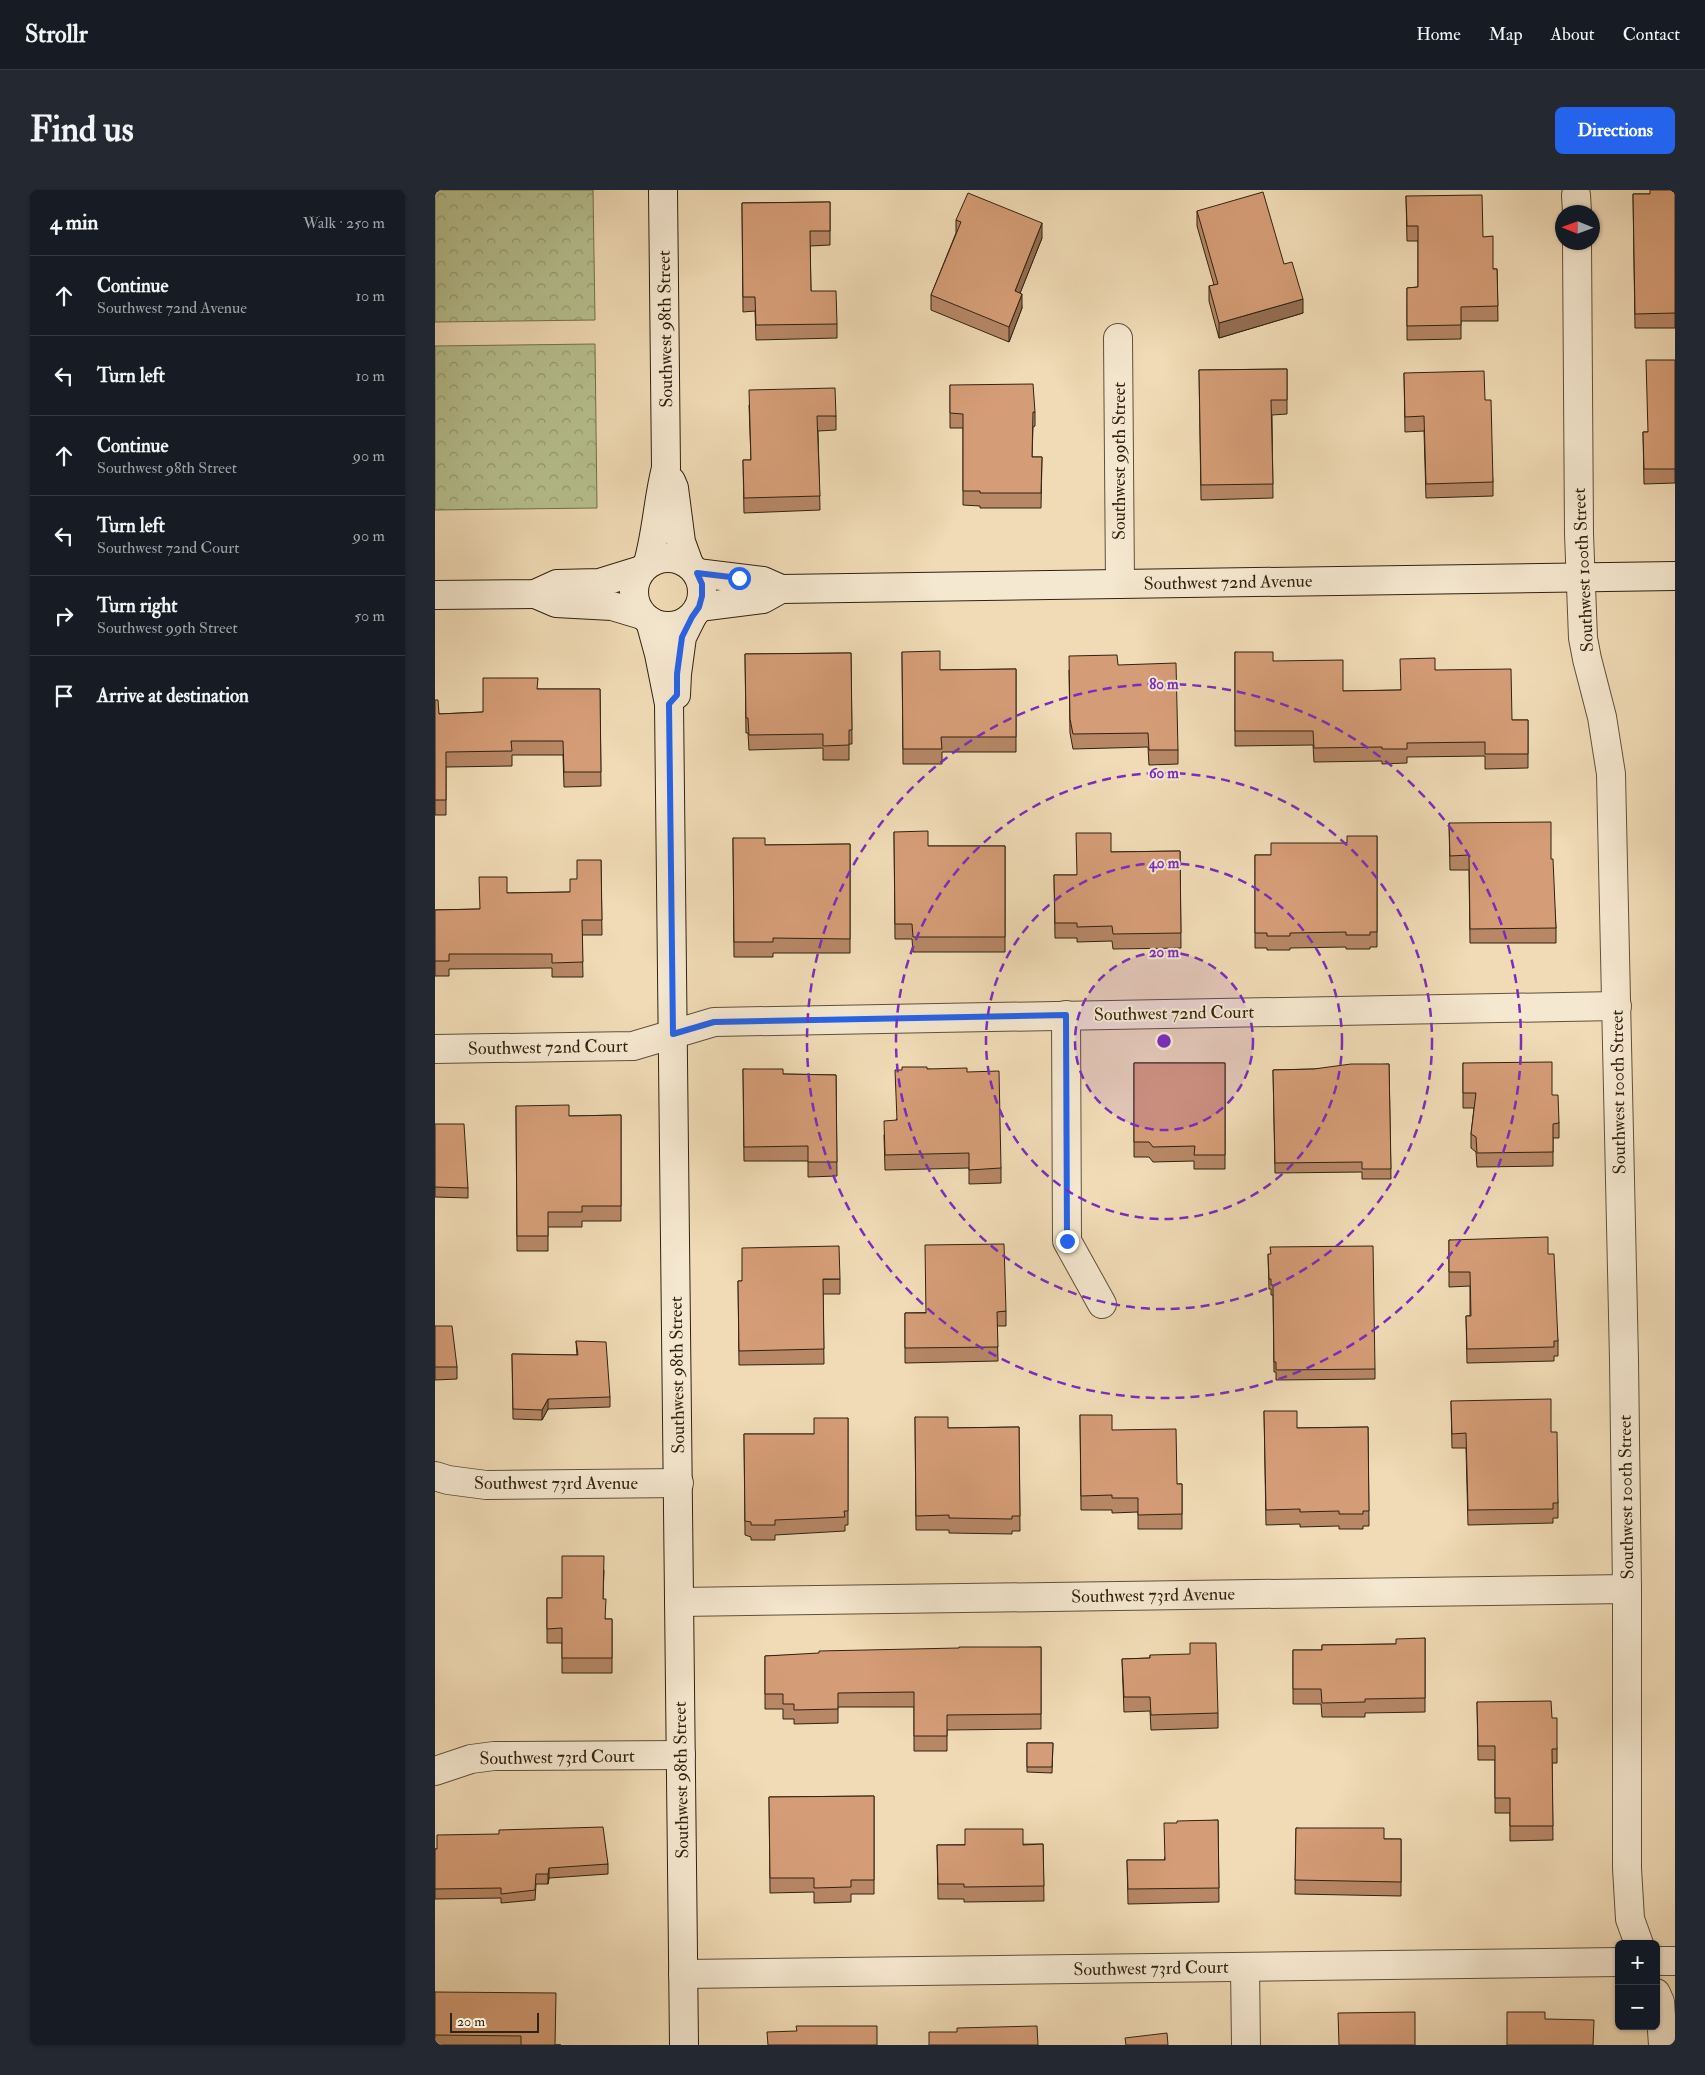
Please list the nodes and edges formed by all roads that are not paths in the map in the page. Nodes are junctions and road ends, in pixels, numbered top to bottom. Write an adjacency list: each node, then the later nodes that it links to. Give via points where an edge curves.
1 (663, 190): 4 (street, Southwest 98th Street)
2 (1577, 250): 8 (street, Southwest 100th Street)
3 (1118, 338): 9 (street, Southwest 99th Street)
4 (666, 468): 5 (street, Southwest 98th Street, via 658,522); 6 (street, Southwest 98th Street, via 674,488 681,542)
5 (645, 567): 6 (street, via 667,557 678,559); 11 (street, via 599,583 557,584); 14 (street, via 634,588 637,607)
6 (693, 569): 10 (street, Southwest 72nd Avenue, via 763,581); 13 (street, via 702,584 702,596)
7 (1675, 576): 8 (street, Southwest 72nd Avenue)
8 (1580, 577): 9 (street, Southwest 72nd Avenue); 16 (street, Southwest 100th Street, via 1583,638 1603,717 1611,774)
9 (1120, 584): 10 (street, Southwest 72nd Avenue)
10 (781, 589): 13 (street, Southwest 72nd Avenue, via 763,599)
11 (535, 594): 12 (street); 14 (street, via 555,603 612,606)
12 (435, 595)
13 (695, 612): 14 (street, via 682,624 670,626 658,625); 15 (street, Southwest 98th Street, via 682,637 677,695)
14 (646, 618): 15 (street, Southwest 98th Street, via 659,654)
15 (669, 704): 18 (street, Southwest 98th Street)
16 (1617, 1006): 17 (street, Southwest 72nd Court); 23 (street, Southwest 100th Street)
17 (1066, 1015): 18 (street, Southwest 72nd Court, via 714,1022); 20 (street, via 1067,1241)
18 (673, 1034): 19 (street, Southwest 72nd Court, via 633,1046); 22 (street, Southwest 98th Street)
19 (435, 1049)
20 (1102, 1304)
21 (435, 1476): 22 (street, Southwest 73rd Avenue, via 486,1485)
22 (679, 1483): 24 (street, Southwest 98th Street)
23 (1627, 1589): 24 (street, Southwest 73rd Avenue); 27 (street, Southwest 100th Street, via 1627,1868 1630,1919)
24 (679, 1602): 25 (street, Southwest 98th Street)
25 (681, 1755): 26 (street, Southwest 73rd Court, via 494,1756 471,1759); 32 (street, Southwest 98th Street)
26 (435, 1771)
27 (1638, 1940)
28 (1660, 1961): 29 (street)
29 (1675, 1961)
30 (1615, 1962): 31 (street, Southwest 73rd Court)
31 (1245, 1967): 32 (street, Southwest 73rd Court); 35 (street)
32 (683, 1974): 34 (street, Southwest 98th Street)
33 (1660, 2002): 36 (street)
34 (684, 2045)
35 (1246, 2045)
36 (1663, 2045)

